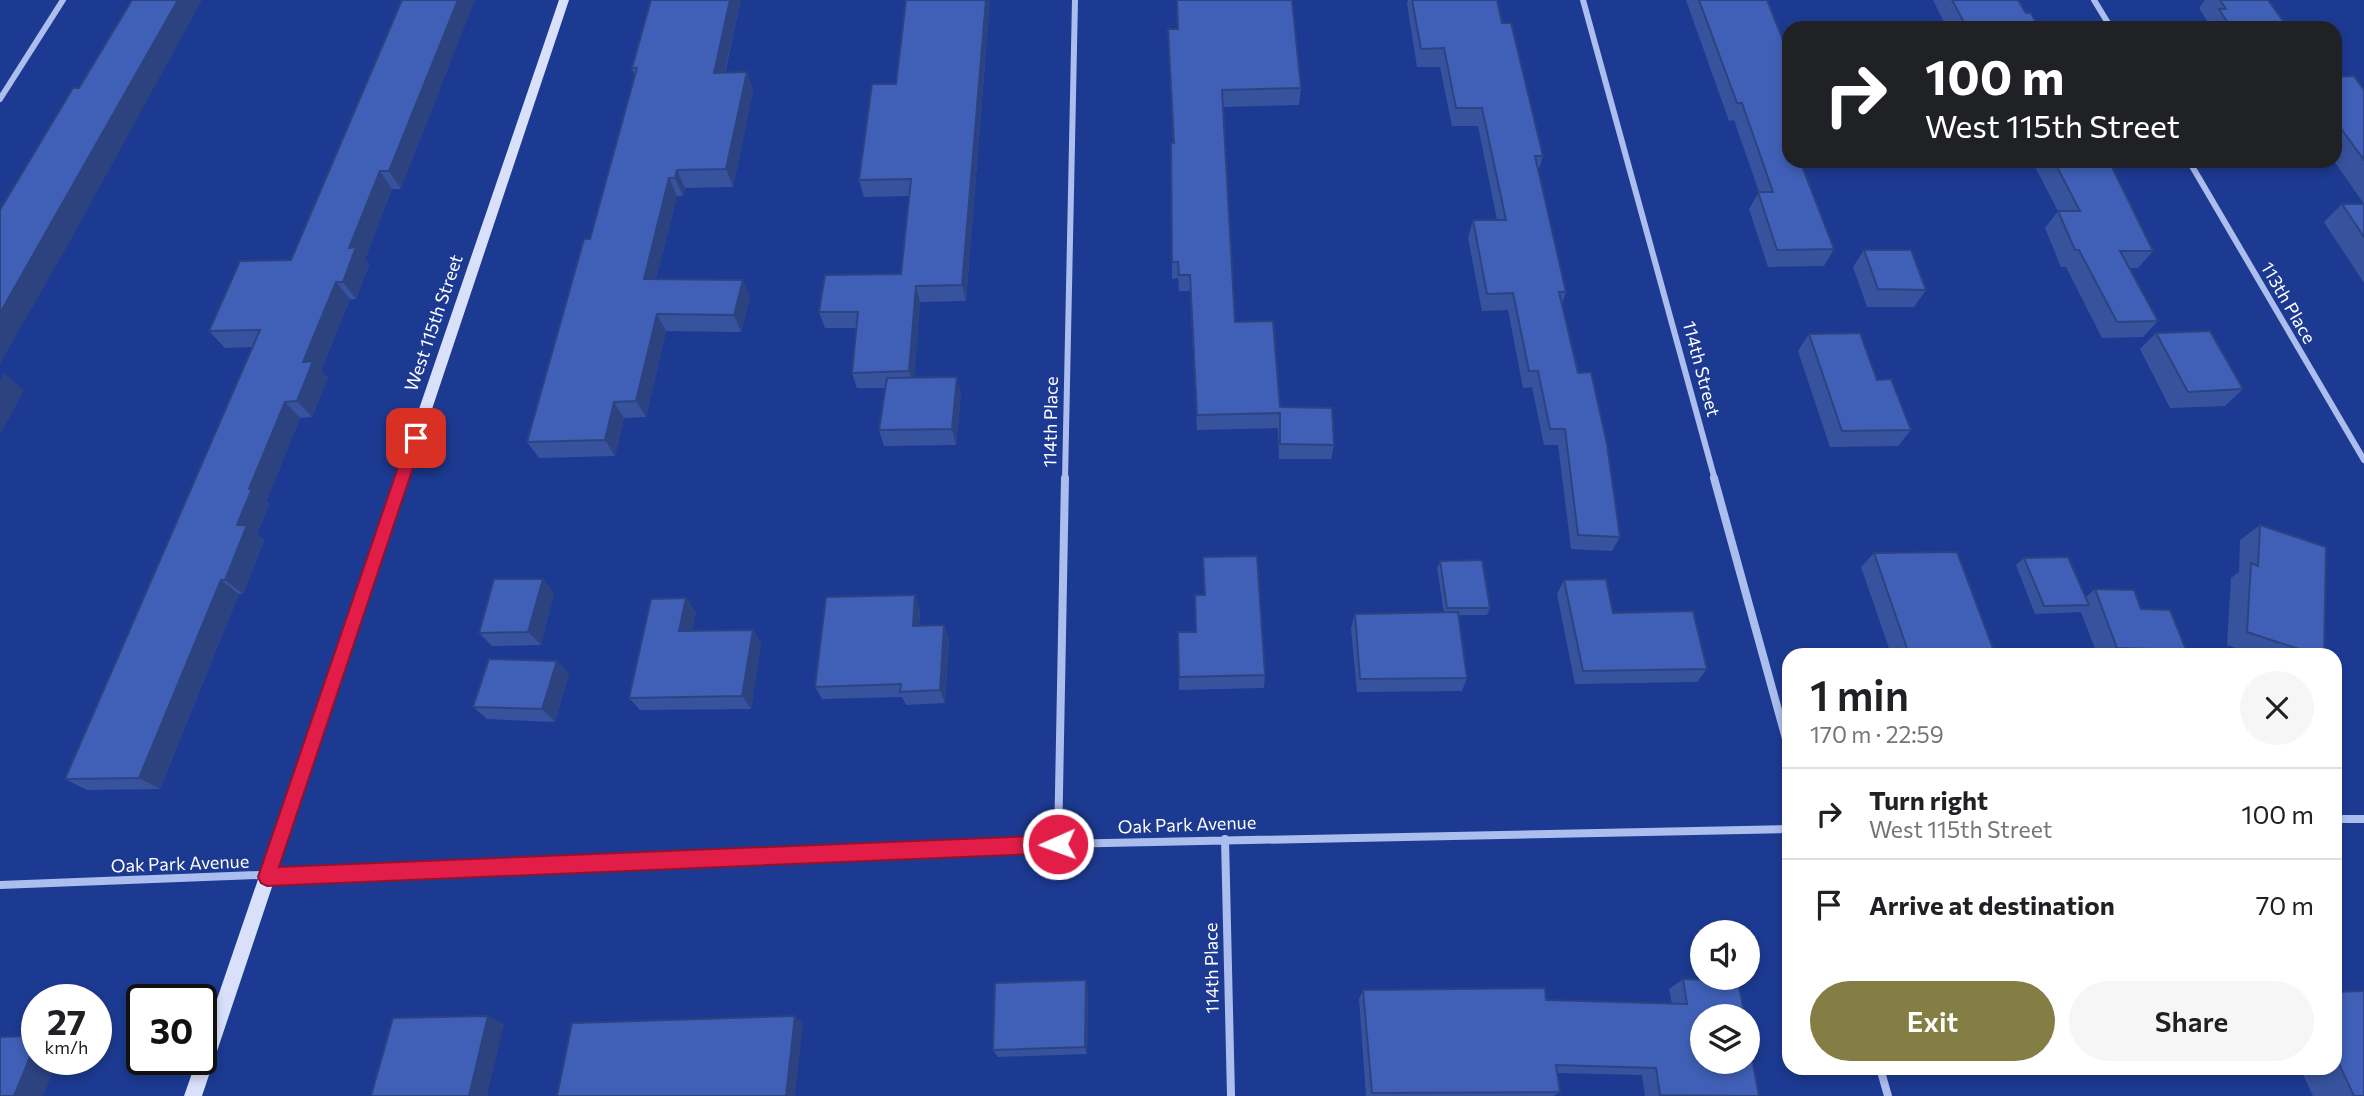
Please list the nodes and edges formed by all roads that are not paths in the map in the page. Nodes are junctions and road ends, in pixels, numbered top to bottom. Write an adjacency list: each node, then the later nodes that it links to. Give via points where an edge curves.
1 (63, 0): 7 (street)
2 (564, 0): 16 (street, West 115th Street)
3 (1075, 0): 15 (street, 114th Place)
4 (1583, 0): 10 (street, 114th Street)
5 (2094, 0): 6 (street)
6 (2107, 21)
7 (0, 99)
8 (2193, 168): 9 (street, 113th Place)
9 (2364, 460)
10 (1782, 724)
11 (2364, 818): 12 (street)
12 (2342, 819)
13 (1782, 829): 14 (street, Oak Park Avenue)
14 (1225, 839): 15 (street, Oak Park Avenue); 20 (street, 114th Place)
15 (1058, 844): 16 (street, Oak Park Avenue)
16 (267, 877): 17 (street, Oak Park Avenue); 19 (street, West 115th Street)
17 (0, 885)
18 (1882, 1075): 21 (street)
19 (193, 1096)
20 (1231, 1096)
21 (1888, 1096)

